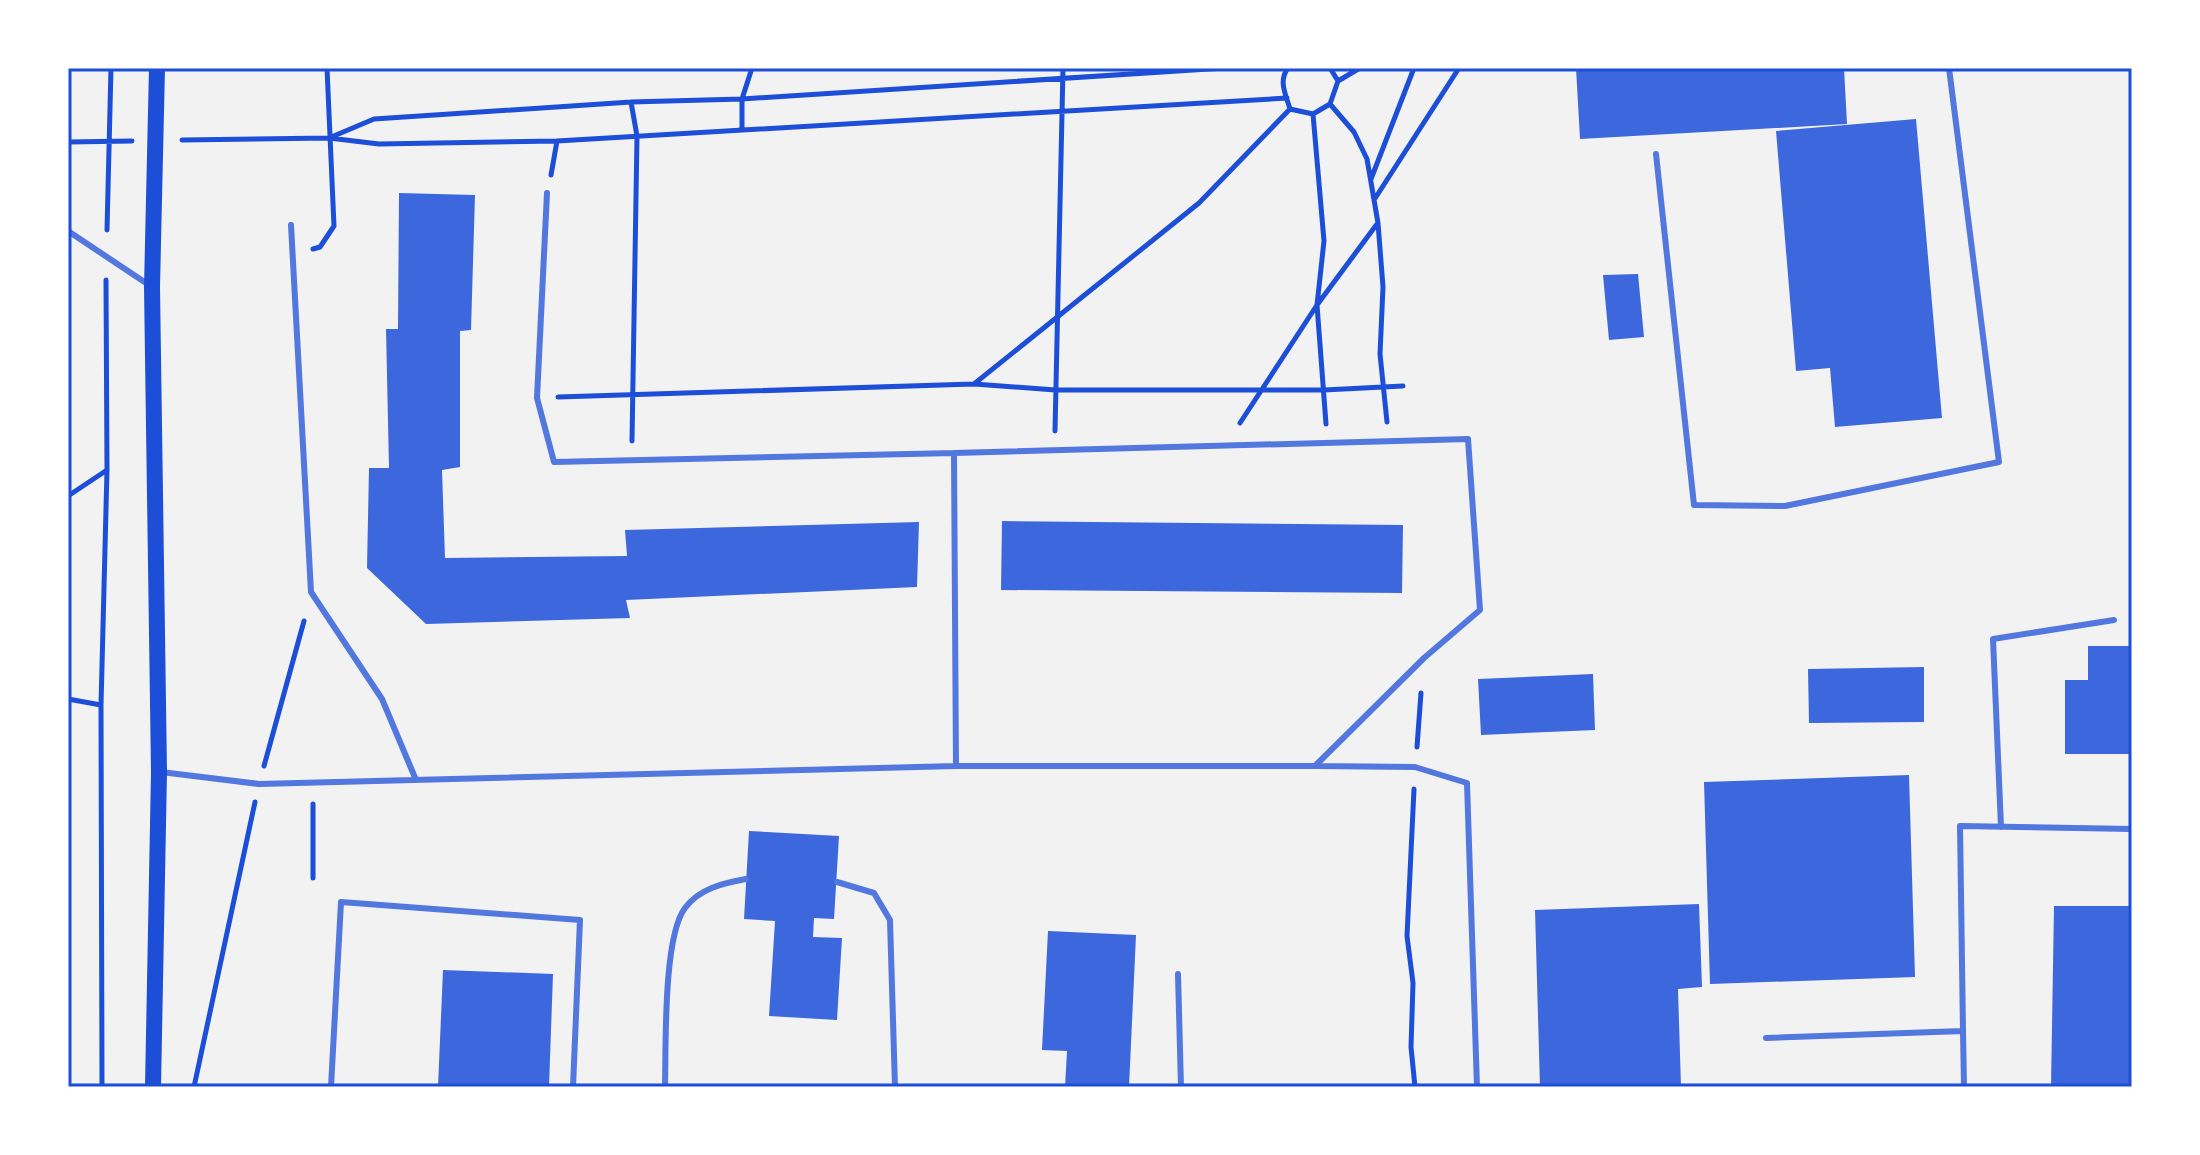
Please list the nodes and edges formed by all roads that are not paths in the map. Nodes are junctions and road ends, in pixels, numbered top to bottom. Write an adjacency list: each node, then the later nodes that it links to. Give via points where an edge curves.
1 (157, 68): 7 (main road)
2 (1949, 68): 3 (lane, via 1999,462 1785,506 1694,505)
3 (1656, 154)
4 (547, 193): 8 (lane, via 537,398 554,462)
5 (291, 225): 13 (lane, via 311,592 382,699)
6 (68, 231): 7 (lane)
7 (152, 287): 12 (main road)
8 (954, 453): 10 (lane); 11 (lane, via 1468,439 1480,610)
9 (2114, 620): 14 (lane, via 1993,639)
10 (956, 766): 11 (lane); 13 (lane)
11 (1315, 766): 27 (lane, via 1415,767 1467,783)
12 (159, 772): 13 (lane, via 259,784); 21 (main road)
13 (416, 780)
14 (2001, 827): 15 (lane); 19 (lane, via 1960,826)
15 (2132, 829)
16 (746, 879): 24 (lane, via 713,886 685,908 670,952)
17 (837, 882): 25 (lane, via 874,893 890,920)
18 (1178, 974): 26 (lane)
19 (1963, 1031): 20 (lane); 28 (lane)
20 (1766, 1038)
21 (153, 1087)
22 (331, 1087): 23 (lane, via 341,902 580,920)
23 (573, 1087)
24 (665, 1087)
25 (895, 1087)
26 (1181, 1087)
27 (1477, 1087)
28 (1964, 1087)

